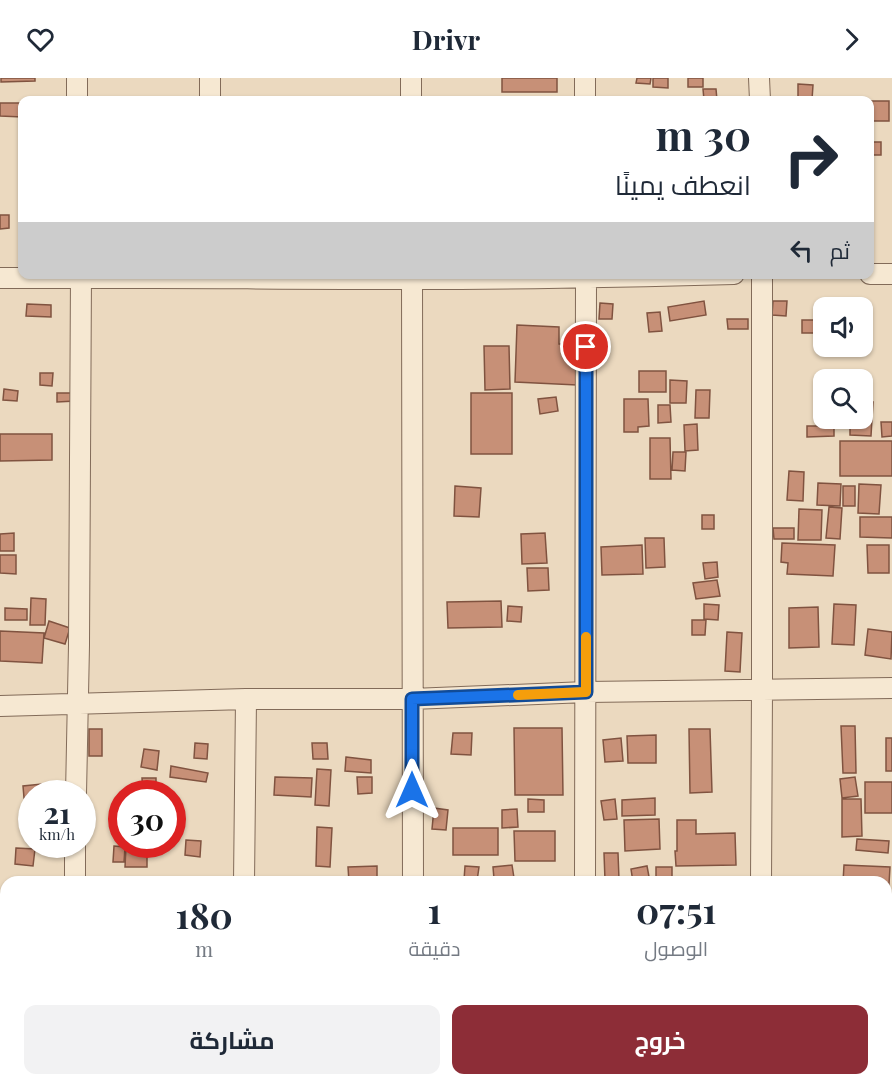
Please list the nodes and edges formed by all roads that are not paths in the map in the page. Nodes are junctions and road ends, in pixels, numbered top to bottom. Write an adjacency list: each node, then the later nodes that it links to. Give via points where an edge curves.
1 (77, 78): 6 (street)
2 (210, 78): 7 (street)
3 (411, 78): 8 (street)
4 (585, 78): 9 (street)
5 (759, 78): 10 (street)
6 (77, 96)
7 (210, 96)
8 (411, 96)
9 (585, 96)
10 (759, 96)
11 (874, 274): 12 (street)
12 (892, 274)
13 (0, 278): 14 (street)
14 (18, 278)
15 (81, 279): 24 (street)
16 (412, 279): 23 (street)
17 (586, 279): 21 (street)
18 (762, 279): 20 (street)
19 (892, 688): 20 (street)
20 (762, 689): 21 (street); 32 (street)
21 (586, 692): 23 (street); 31 (street)
22 (246, 699): 23 (street); 24 (street); 29 (street)
23 (412, 699): 30 (street)
24 (78, 703): 25 (street); 26 (street)
25 (0, 706)
26 (76, 780)
27 (75, 858): 28 (street)
28 (75, 876)
29 (244, 876)
30 (413, 876)
31 (585, 876)
32 (760, 876)
33 (759, 1086): 34 (street)
34 (892, 1086)

